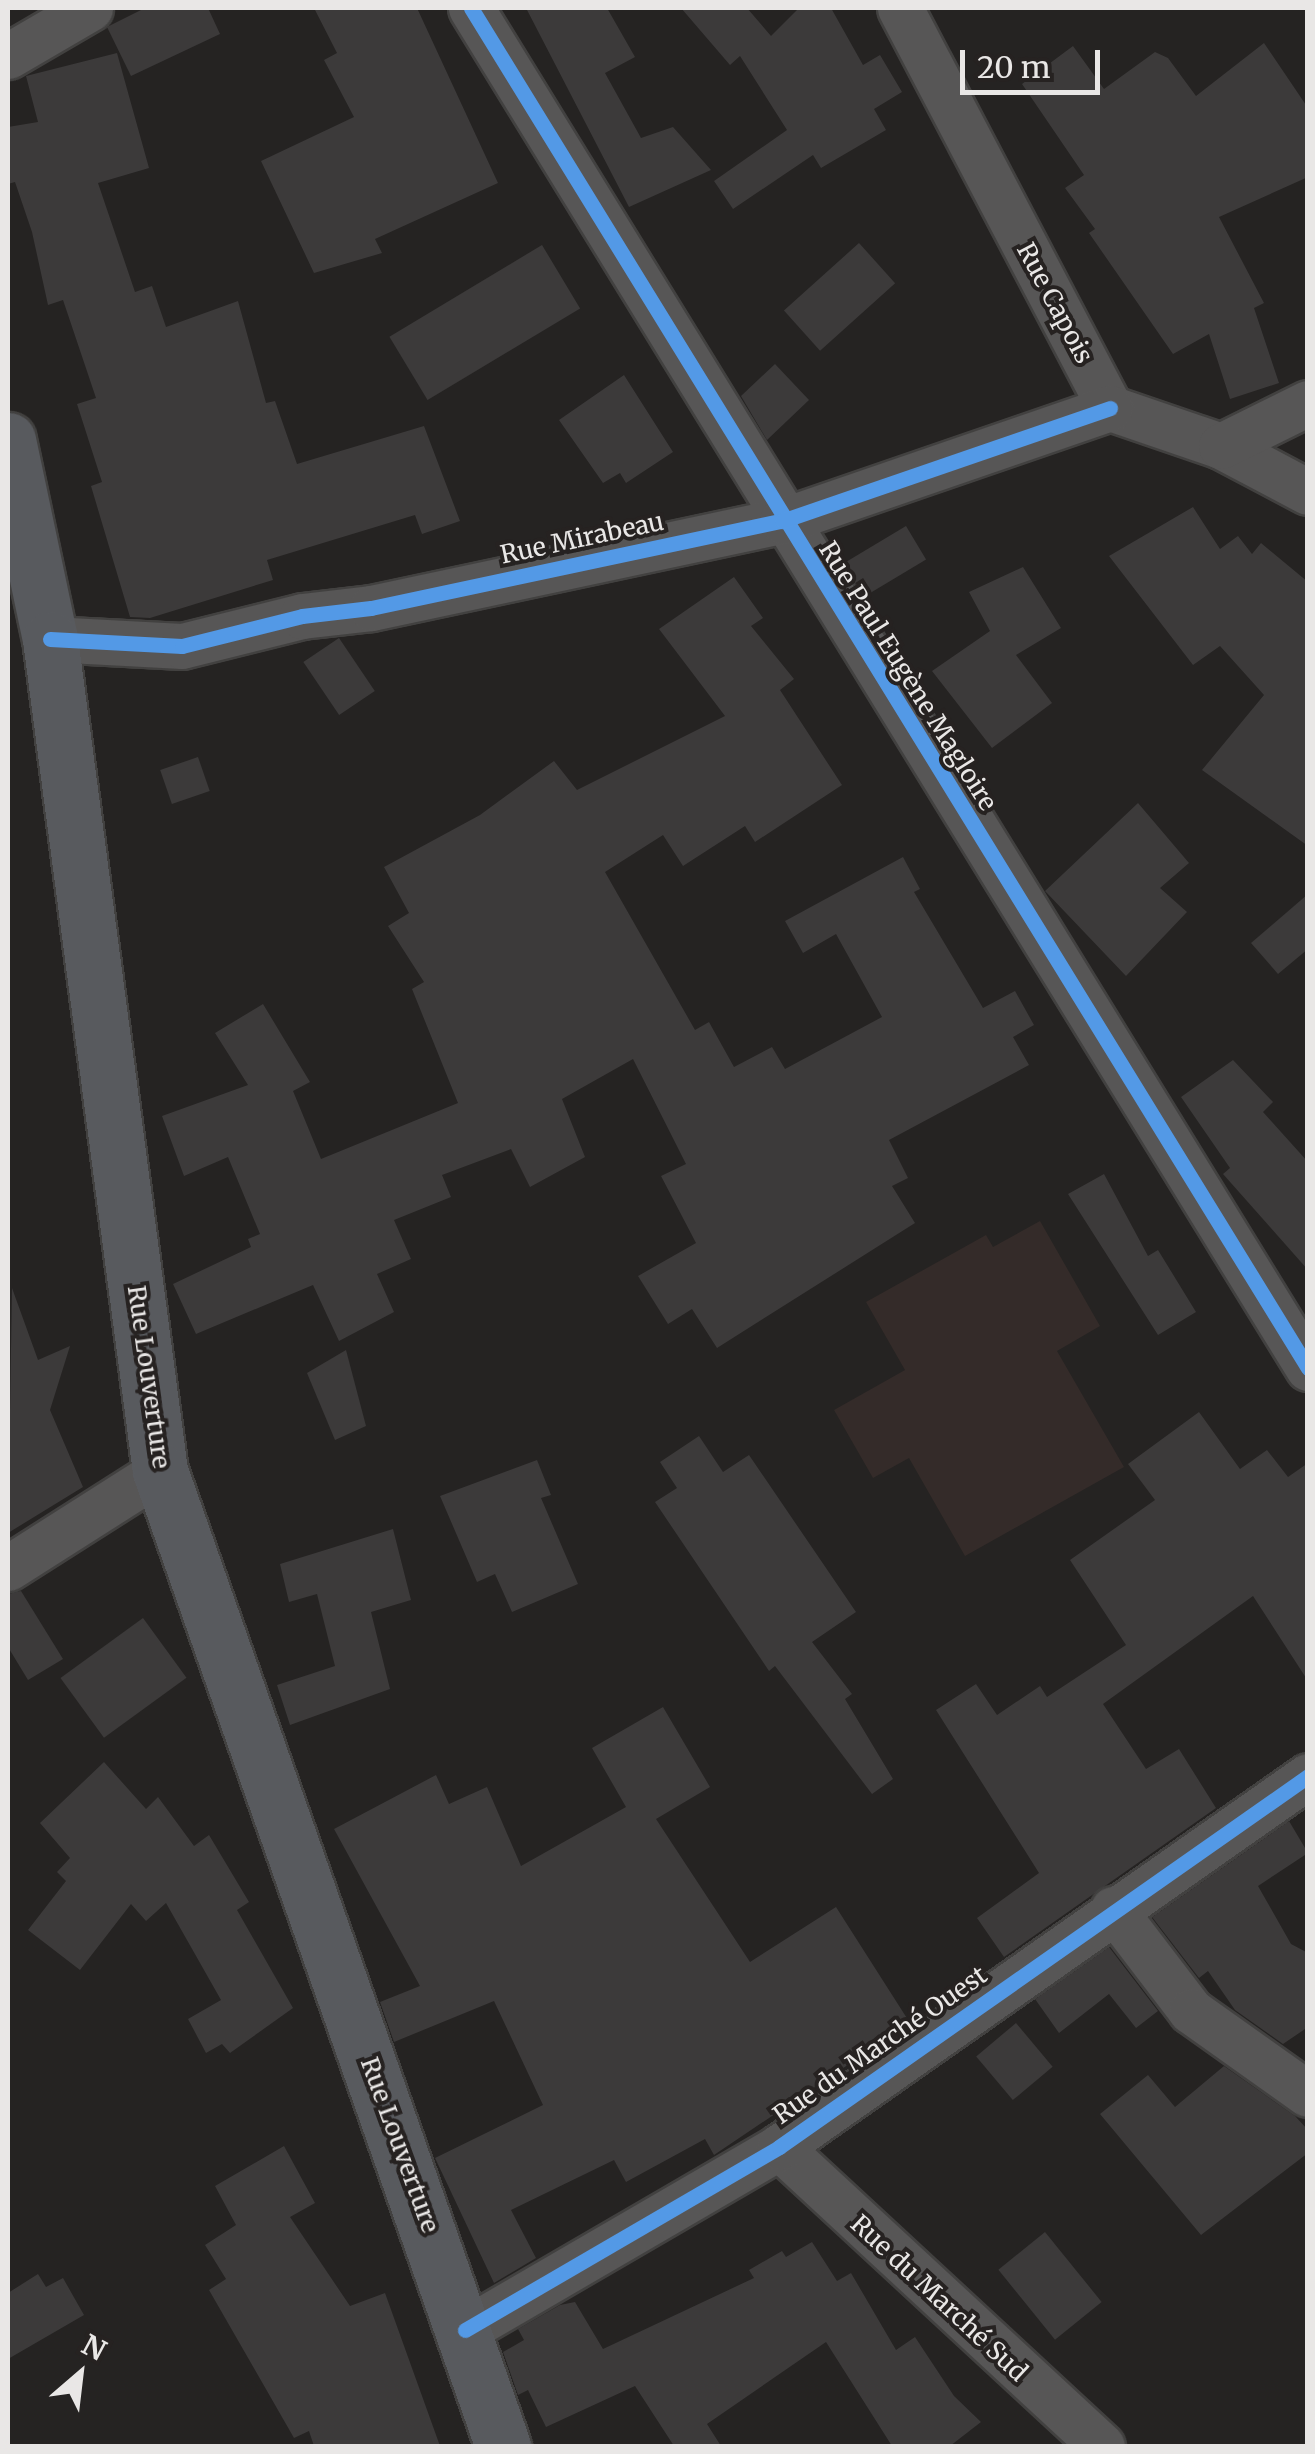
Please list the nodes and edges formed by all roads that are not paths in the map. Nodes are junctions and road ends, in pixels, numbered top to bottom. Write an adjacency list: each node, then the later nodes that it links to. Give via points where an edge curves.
1 (90, 8): 4 (street)
2 (471, 8): 10 (street, Rue Paul Eugène Magloire)
3 (900, 8): 6 (street, Rue Capois)
4 (8, 56)
5 (1308, 403): 8 (street)
6 (1110, 408): 8 (street); 10 (street, Rue Mirabeau)
7 (8, 440): 11 (main road, Rue Louverture)
8 (1220, 446): 9 (street)
9 (1308, 492)
10 (782, 520): 11 (street, Rue Mirabeau, via 182,646); 12 (street, Rue Paul Eugène Magloire)
11 (50, 638): 13 (main road, Rue Louverture)
12 (1308, 1368)
13 (160, 1471): 14 (street); 19 (main road, Rue Louverture)
14 (8, 1568)
15 (1308, 1776): 16 (street, Rue du Marché Ouest)
16 (1113, 1909): 17 (street, via 1191,2011); 18 (street, Rue du Marché Ouest)
17 (1308, 2094)
18 (779, 2147): 19 (street, Rue du Marché Ouest); 21 (street, Rue du Marché Sud)
19 (465, 2330): 20 (main road, Rue Louverture)
20 (503, 2446)
21 (1102, 2446)

